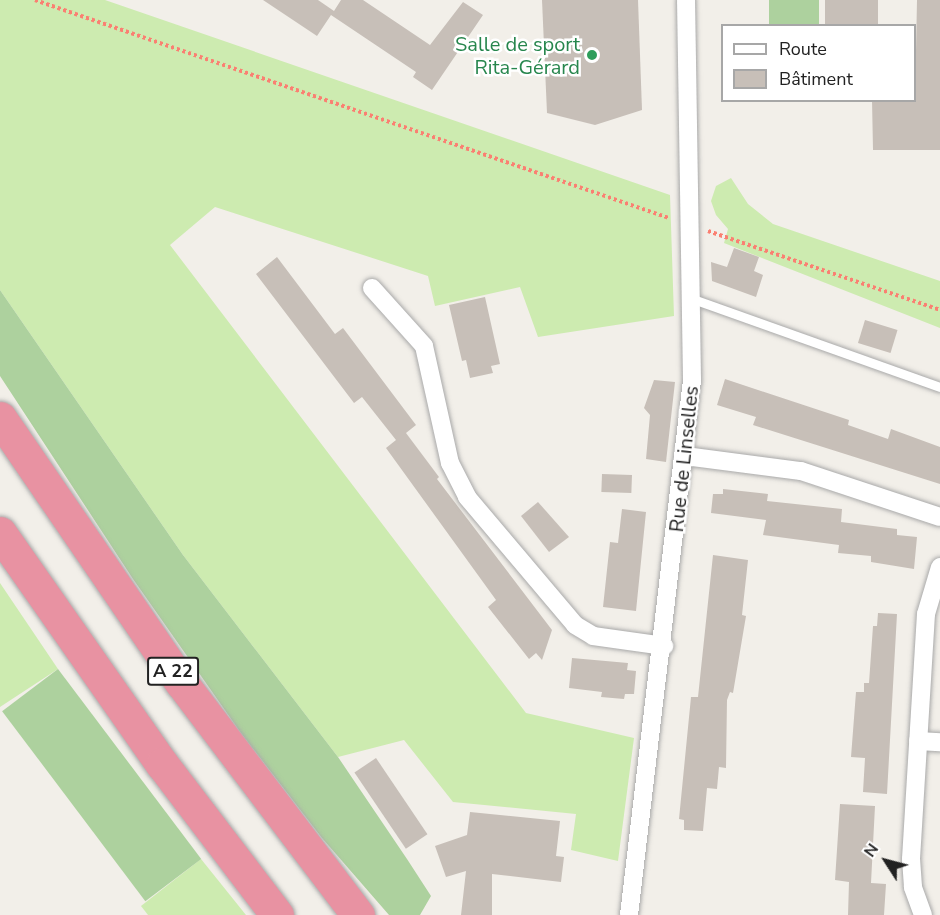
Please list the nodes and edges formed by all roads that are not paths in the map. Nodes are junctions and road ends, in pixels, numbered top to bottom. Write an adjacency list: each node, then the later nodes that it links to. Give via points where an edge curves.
1 (686, 0): 3 (street, Rue de Linselles)
2 (372, 288): 10 (street, via 424,346 450,463 467,497 575,625 593,636)
3 (693, 299): 4 (lane); 6 (street, Rue de Linselles)
4 (940, 387)
5 (0, 418): 14 (highway, A 22, via 181,682)
6 (686, 456): 7 (street, via 801,471); 10 (street, Rue de Linselles)
7 (940, 517)
8 (0, 533): 13 (highway, via 162,764)
9 (940, 567): 11 (street, via 926,614)
10 (663, 646): 15 (street, Rue de Linselles)
11 (918, 741): 12 (street); 16 (street, via 910,872)
12 (940, 742)
13 (277, 915)
14 (358, 915)
15 (629, 915)
16 (923, 915)

